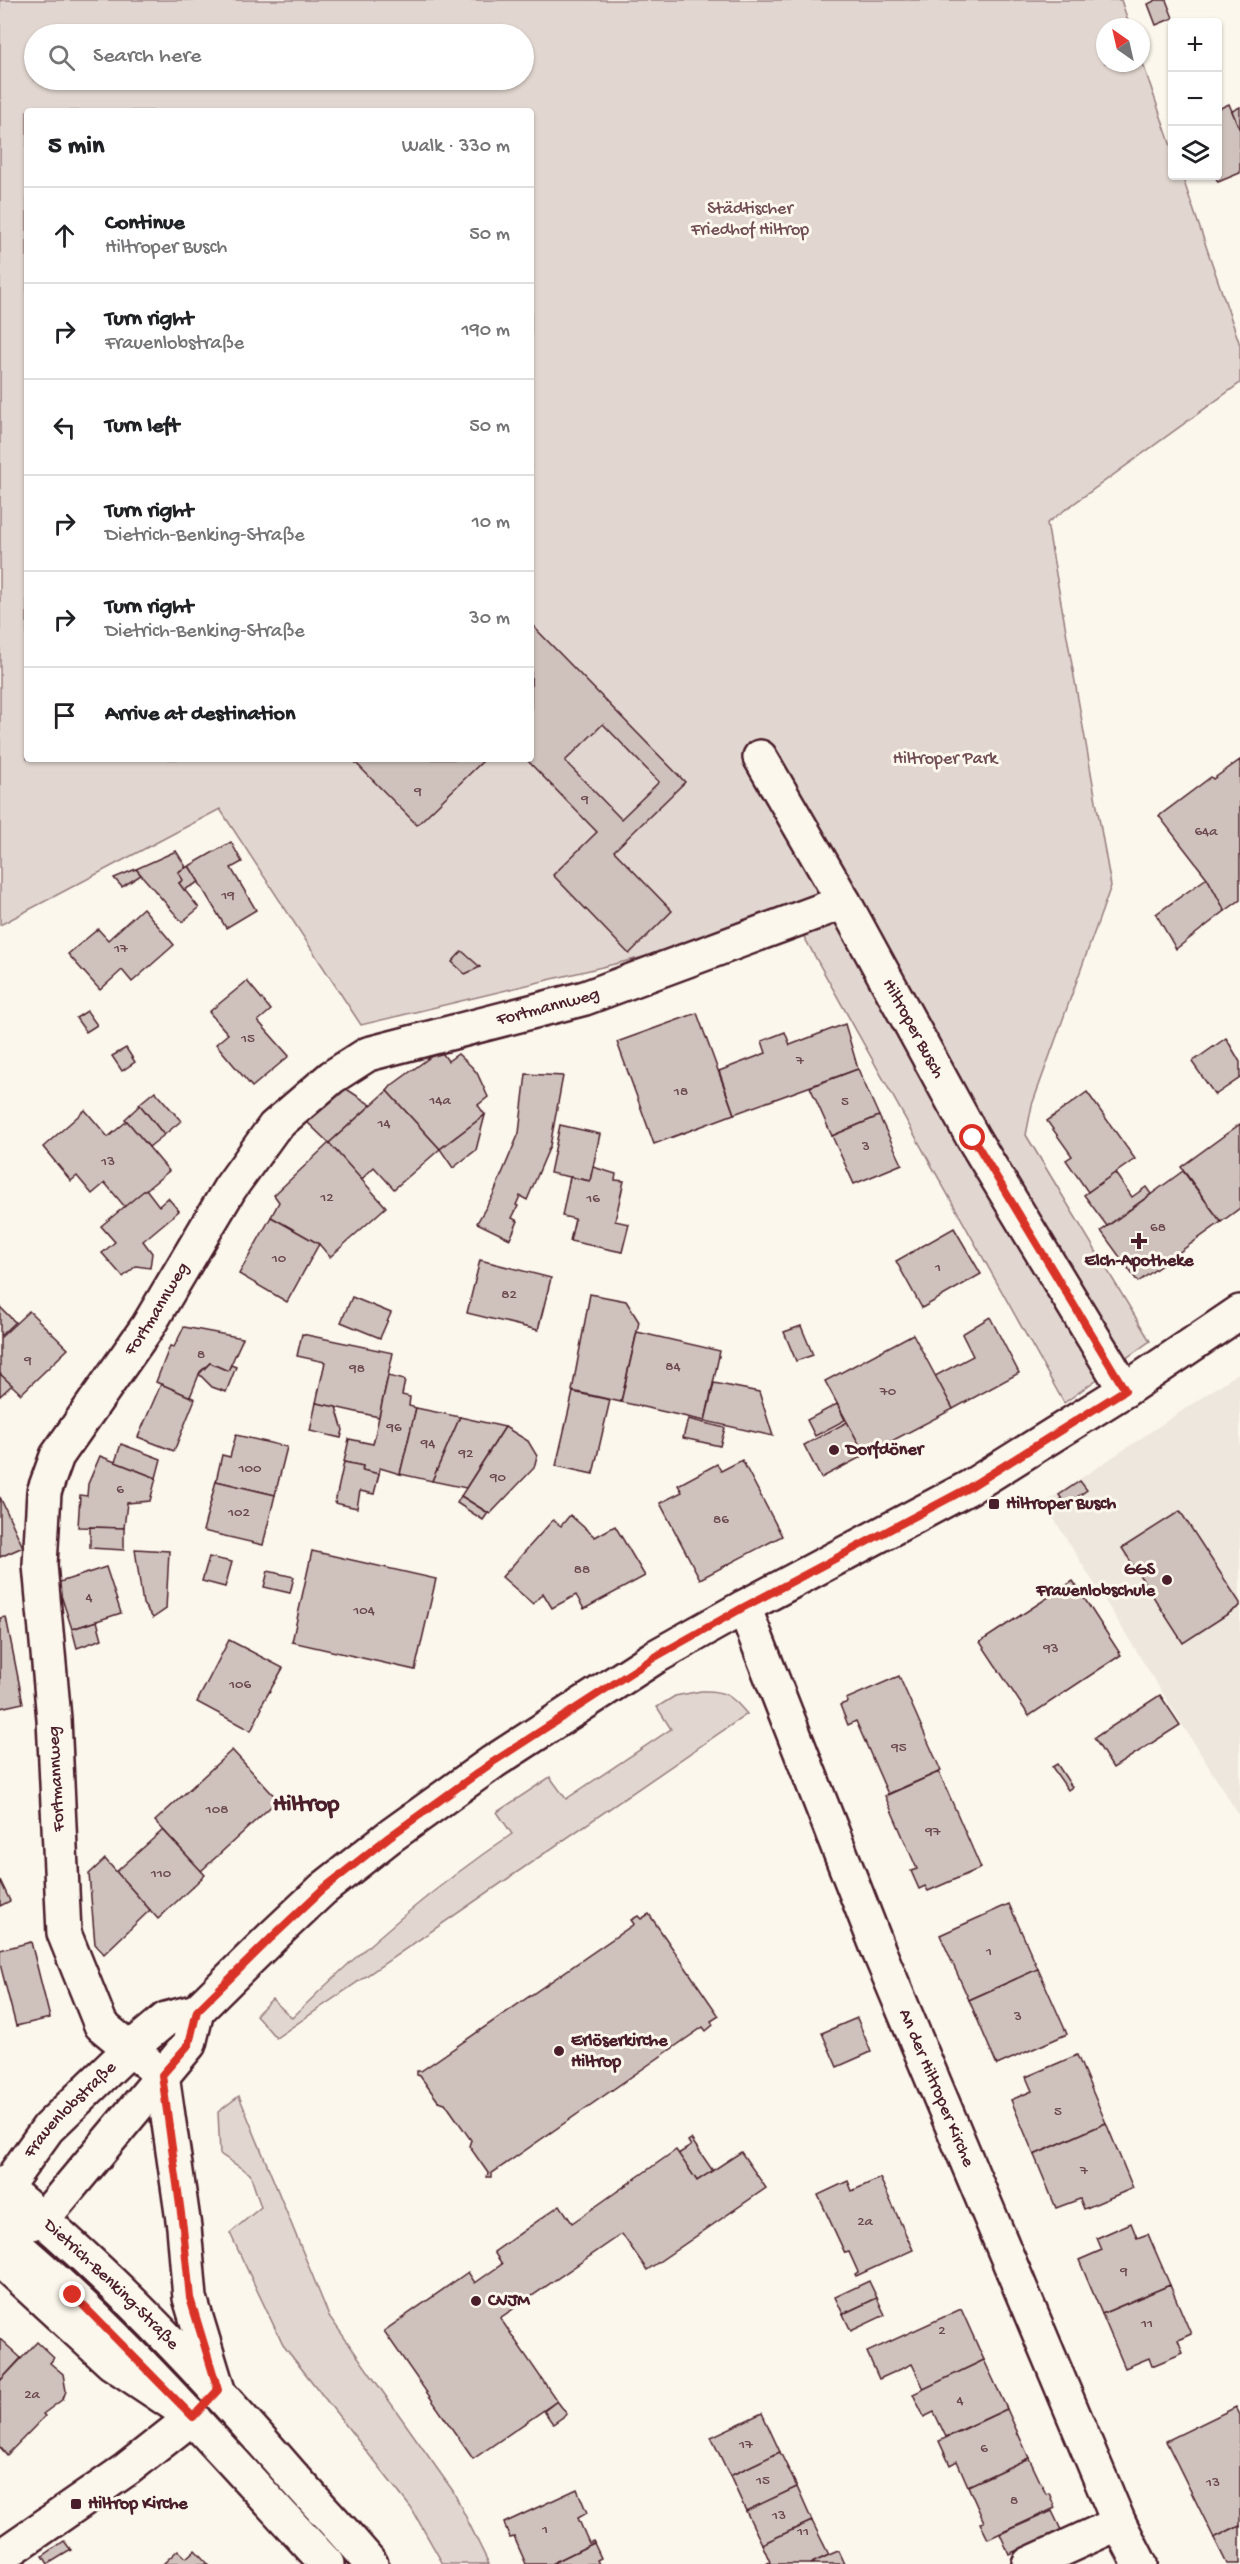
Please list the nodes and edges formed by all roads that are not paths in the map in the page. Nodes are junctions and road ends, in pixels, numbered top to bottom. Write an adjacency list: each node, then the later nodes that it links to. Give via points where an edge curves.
1 (760, 757): 2 (street, Hiltroper Busch)
2 (844, 902): 4 (street, Hiltroper Busch, via 973,1138); 7 (street, Fortmannweg, via 585,998 368,1054 332,1077 274,1126 230,1188 148,1326 57,1456 44,1492 40,1565 54,1719 64,1933 101,2025)
3 (1240, 1312): 4 (street, Frauenlobstraße)
4 (1125, 1390): 5 (street, Frauenlobstraße, via 970,1487)
5 (744, 1607): 6 (street, Frauenlobstraße, via 588,1700 389,1837 323,1889); 14 (street, An der Hiltroper Kirche, via 880,1954)
6 (197, 2011): 7 (street, Frauenlobstraße, via 166,2019); 8 (street, via 189,2044)
7 (130, 2049): 8 (street, Fortmannweg); 9 (street, Frauenlobstraße, via 48,2128)
8 (162, 2075): 10 (street); 12 (street, via 190,2298)
9 (3, 2186): 10 (street, Dietrich-Benking-Straße); 11 (street)
10 (43, 2219): 11 (street); 12 (street, Dietrich-Benking-Straße)
11 (1, 2232): 13 (street, Dietrich-Benking-Straße, via 73,2295)
12 (218, 2390): 13 (street); 17 (street, Dietrich-Benking-Straße)
13 (193, 2417): 15 (street, via 128,2469); 16 (street, Dietrich-Benking-Straße)
14 (1119, 2523): 18 (street); 19 (street, An der Hiltroper Kirche)
15 (0, 2557)
16 (327, 2564)
17 (371, 2564)
18 (1029, 2564)
19 (1140, 2564)

